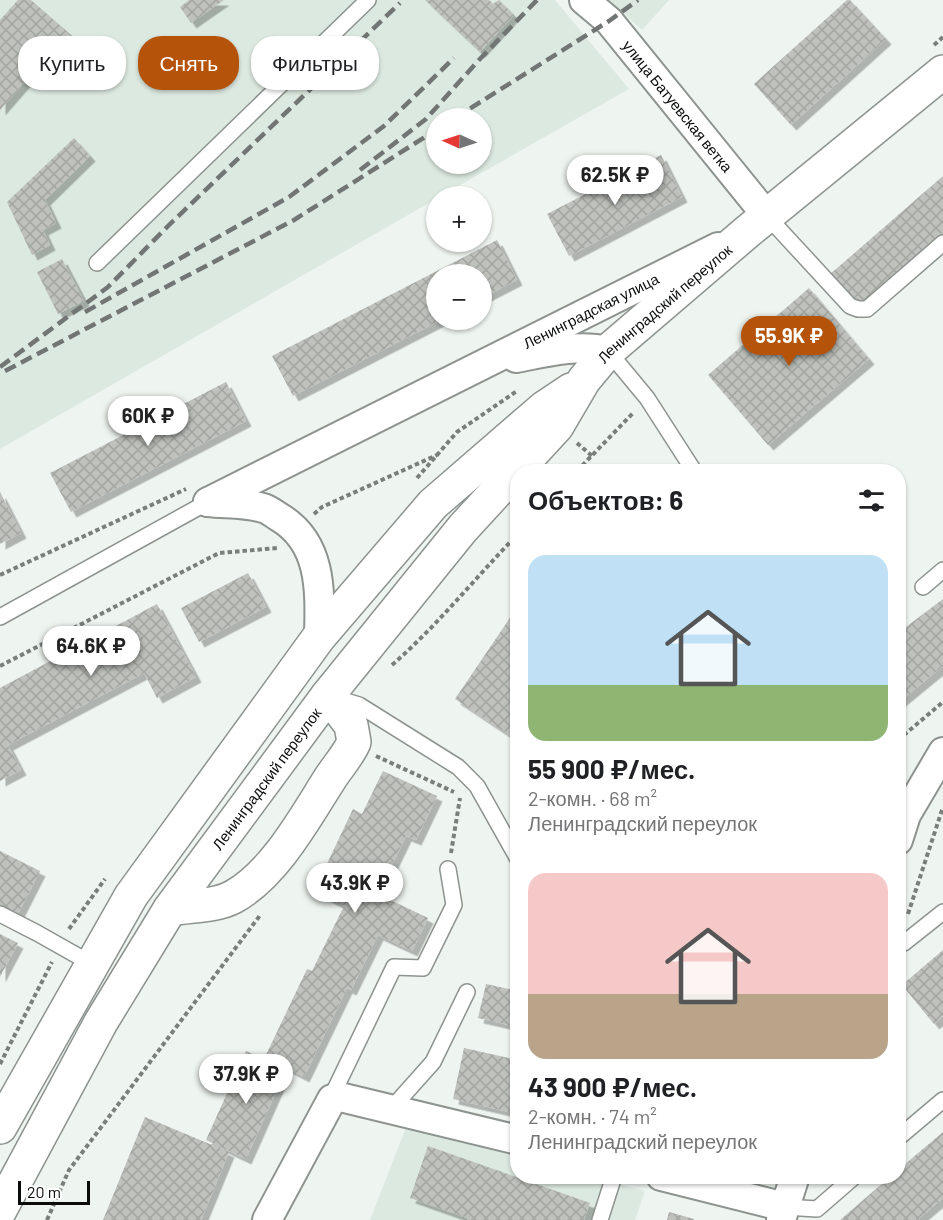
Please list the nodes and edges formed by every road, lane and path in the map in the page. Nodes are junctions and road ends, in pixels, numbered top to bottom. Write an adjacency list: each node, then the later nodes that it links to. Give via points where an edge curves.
1 (368, 0): 7 (lane)
2 (584, 0): 5 (street, улица Батуевская ветка, via 609,21)
3 (943, 38): 4 (path)
4 (938, 58): 5 (main road, Ленинградская улица)
5 (757, 224): 6 (lane, via 858,309 867,309); 8 (main road, Ленинградский переулок); 9 (street, Ленинградская улица)
6 (943, 243)
7 (97, 262)
8 (608, 351): 9 (street, via 571,348); 10 (main road, Ленинградский переулок); 11 (lane)
9 (495, 362): 12 (path, via 523,387 457,432); 18 (street, Ленинградская улица)
10 (584, 380): 13 (main road, Ленинградский переулок, via 557,426); 25 (main road, Ленинградский переулок, via 544,408 433,504)
11 (647, 398): 14 (path); 15 (lane)
12 (437, 455): 17 (path); 19 (path, via 322,507)
13 (522, 464)
14 (584, 464)
15 (689, 464)
16 (510, 477): 28 (main road, Ленинградский переулок, via 463,528)
17 (414, 482)
18 (201, 493): 19 (street, via 264,508 289,522); 22 (path); 24 (lane)
19 (296, 531): 25 (street, via 315,563 320,596); 26 (path, via 277,549 219,553)
20 (510, 542): 27 (path, via 421,640)
21 (943, 570): 23 (lane)
22 (0, 575)
23 (923, 587)
24 (0, 617)
25 (319, 638): 43 (main road, Ленинградский переулок, via 130,896)
26 (0, 666)
27 (385, 670)
28 (328, 695): 30 (lane, via 360,705); 37 (main road, Ленинградский переулок); 37 (main road, via 351,725 354,742 277,856 246,889 231,898)
29 (943, 702): 31 (path)
30 (390, 724): 35 (lane, via 458,767 477,786); 36 (path, via 370,753 461,795)
31 (906, 733)
32 (943, 752): 34 (street)
33 (943, 807): 41 (path)
34 (906, 815)
35 (510, 845)
36 (448, 869): 46 (lane, via 454,905 439,937 423,968 394,967)
37 (170, 909): 55 (main road, Ленинградский переулок, via 101,1022)
38 (262, 912): 57 (path, via 69,1170)
39 (943, 912): 42 (lane)
40 (0, 914): 43 (lane)
41 (906, 921)
42 (906, 942)
43 (92, 964): 48 (main road, Ленинградский переулок)
44 (467, 992): 47 (lane, via 433,1062)
45 (943, 1100): 49 (lane)
46 (329, 1102): 47 (street, via 340,1097); 58 (street)
47 (392, 1108): 50 (street)
48 (0, 1127)
49 (906, 1131)
50 (510, 1138)
51 (611, 1184): 59 (lane)
52 (687, 1184): 56 (street)
53 (792, 1184): 56 (street)
54 (846, 1184): 56 (lane, via 817,1209)
55 (0, 1210)
56 (783, 1214)
57 (48, 1220)
58 (267, 1220)
59 (600, 1220)

